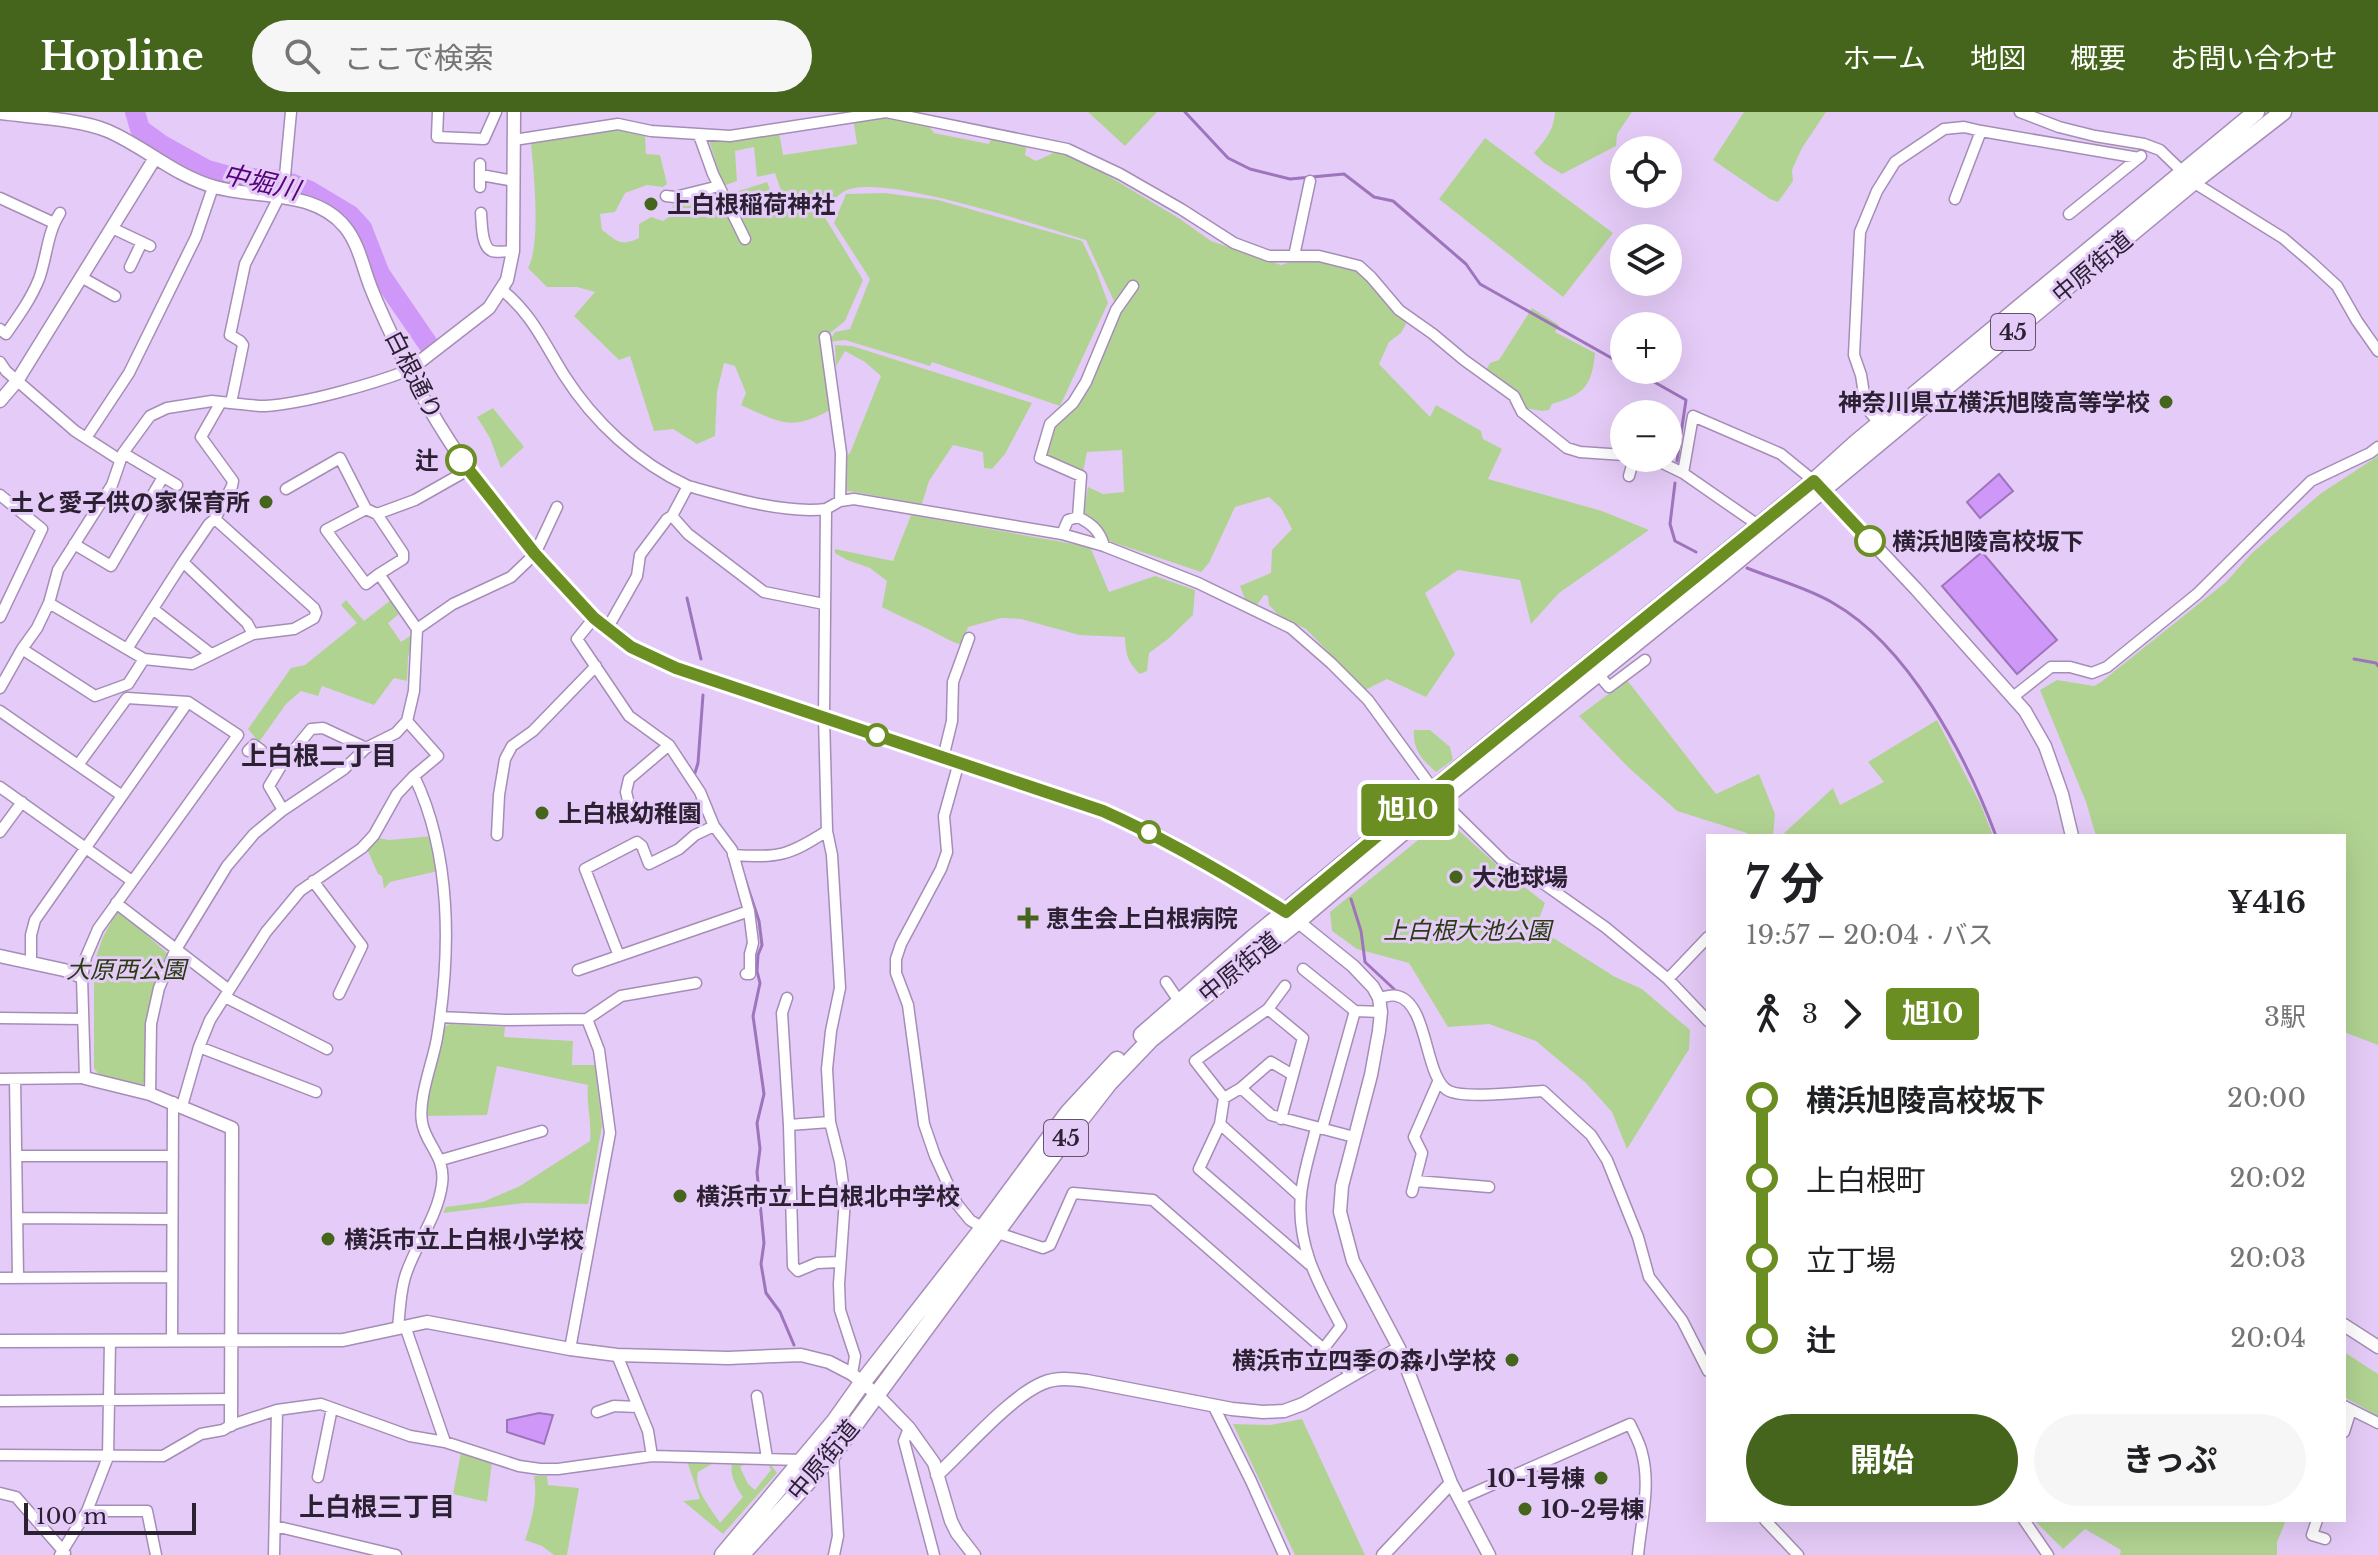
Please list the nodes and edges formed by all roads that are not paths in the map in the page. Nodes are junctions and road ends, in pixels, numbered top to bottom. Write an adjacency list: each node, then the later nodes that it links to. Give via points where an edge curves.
1 (291, 112): 22 (street)
2 (438, 112): 3 (street, via 437,137 484,139)
3 (496, 112)
4 (514, 112): 11 (street)
5 (2020, 112): 12 (street, via 2083,133)
6 (2256, 112): 15 (main road, 中原街道 / 45, via 2204,155)
7 (2283, 112): 15 (main road, 中原街道 / 45, via 2220,162)
8 (0, 113): 13 (street, 白根通り, via 103,129)
9 (1981, 131): 14 (street); 24 (street); 46 (street, via 1944,129 1895,162 1860,232 1854,355 1869,411)
10 (699, 135): 11 (street, via 618,124); 19 (street); 32 (street, via 730,136 886,112 1067,149 1120,174 1234,243 1269,256)
11 (514, 140): 17 (street)
12 (2152, 147): 14 (street); 15 (street)
13 (155, 158): 20 (street, 白根通り); 29 (street)
14 (2139, 158): 26 (street)
15 (2192, 174): 40 (street, via 2283,238 2337,286); 46 (main road, 中原街道 / 45); 57 (main road, 中原街道 / 45)
16 (480, 175): 17 (street)
17 (514, 181): 31 (street)
18 (1310, 181): 32 (street)
19 (719, 186): 21 (street); 30 (street)
20 (213, 187): 22 (street, 白根通り); 47 (street, via 196,237 129,373)
21 (666, 196)
22 (281, 197): 42 (street, 白根通り, via 312,204 345,227); 45 (street, via 245,264 230,335 243,345)
23 (0, 198): 28 (street)
24 (1955, 199)
25 (60, 213): 28 (street)
26 (2069, 214)
27 (478, 219): 31 (street, via 488,249)
28 (54, 223): 38 (street, via 28,301 6,334)
29 (112, 228): 33 (street, via 146,244); 34 (street)
30 (745, 239)
31 (513, 251): 36 (street)
32 (1294, 256): 49 (street, via 1359,266 1399,310 1514,396 1522,412 1567,448)
33 (130, 267)
34 (81, 277): 37 (street); 43 (street)
35 (1133, 286): 66 (street, via 1116,310 1086,382 1050,424 1040,458 1081,476)
36 (502, 290): 42 (street, via 466,328); 58 (street, via 528,314 564,376 602,422 647,462)
37 (115, 296)
38 (0, 329)
39 (825, 337): 61 (street, via 841,453)
40 (2378, 351)
41 (0, 362): 43 (street)
42 (409, 370): 45 (street, via 290,402); 51 (street, 白根通り)
43 (17, 381): 44 (street); 47 (street)
44 (0, 401)
45 (226, 402): 50 (street, via 167,408 150,416); 67 (street, via 201,437 233,481)
46 (1880, 424): 57 (main road, 中原街道 / 45)
47 (86, 438): 50 (street)
48 (2378, 447): 92 (street, via 2311,481 2197,594 2107,667 2092,673 2051,667)
49 (1610, 454)
50 (122, 456): 55 (street); 70 (street, via 112,485)
51 (468, 470): 64 (street, via 415,500); 72 (street, 白根通り)
52 (1630, 472): 54 (street)
53 (1683, 473): 57 (street, via 1693,416 1781,454); 68 (street)
54 (1629, 476)
55 (163, 477): 56 (street); 70 (street, via 111,566)
56 (177, 485)
57 (1818, 485): 68 (main road, 中原街道 / 45); 90 (main road, 中原街道 / 45); 92 (street)
58 (688, 486): 63 (street, via 738,500); 65 (street)
59 (286, 489): 64 (street, via 340,458)
60 (0, 495): 78 (street, via 42,529)
61 (840, 501): 63 (street); 69 (street, via 854,499)
62 (557, 507): 72 (street)
63 (826, 509): 76 (street)
64 (372, 512): 74 (street, via 403,553 403,559); 74 (street, via 326,530 366,584)
65 (672, 516): 76 (street, via 764,592); 81 (street, via 640,555 637,576)
66 (1078, 517): 69 (street, via 1068,520); 71 (street, via 1101,535)
67 (215, 519): 73 (street); 82 (street, via 316,613 294,629)
68 (1758, 525): 106 (main road, 中原街道 / 45)
69 (1062, 534): 71 (street)
70 (74, 544): 75 (street, via 58,570)
71 (1104, 546): 106 (street, via 1291,628 1368,700)
72 (535, 554): 79 (street, 白根通り); 80 (street, via 511,577 453,604)
73 (183, 562): 77 (street); 82 (street)
74 (379, 574): 80 (street)
75 (49, 603): 84 (street); 85 (street)
76 (824, 604): 95 (street)
77 (153, 609): 85 (street); 86 (street)
78 (0, 617)
79 (594, 618): 81 (street, 白根通り); 89 (street, via 577,639)
80 (417, 629): 96 (street)
81 (607, 629): 95 (street, 白根通り, via 676,668)
82 (253, 634): 86 (street)
83 (969, 638): 101 (street, via 953,682 952,721)
84 (22, 649): 87 (street, via 95,696 128,684); 91 (street)
85 (127, 649): 87 (street)
86 (211, 654): 87 (street, via 192,664)
87 (144, 659)
88 (1645, 660): 90 (street, via 1609,687)
89 (596, 666): 97 (street, via 629,716); 115 (street, via 512,746 505,759)
90 (1598, 674): 106 (main road, 中原街道 / 45)
91 (0, 688)
92 (2013, 697): 114 (street, via 2045,746)
93 (188, 702): 103 (street, via 127,698); 107 (street); 118 (street, via 238,735 206,789)
94 (0, 711): 103 (street)
95 (824, 717): 101 (street, 白根通り); 112 (street)
96 (407, 721): 98 (street); 104 (street, via 438,756)
97 (669, 745): 110 (street, via 629,779 629,804); 111 (street, via 700,792)
98 (366, 748): 109 (street); 109 (street, via 323,728 311,729 278,763 269,786)
99 (261, 750): 100 (street, via 254,745)
100 (248, 751)
101 (943, 758): 102 (street, 白根通り)
102 (959, 762): 122 (street, 白根通り, via 1103,811 1159,836); 175 (street, via 944,816 947,852 901,944 896,973 908,1005 924,1124 957,1204 970,1220)
103 (78, 765): 107 (street)
104 (414, 776): 119 (street, via 362,848); 144 (street, via 437,836 446,917)
105 (0, 787): 108 (street)
106 (1438, 794): 122 (main road, 中原街道 / 45); 132 (street, via 1506,864 1605,927)
107 (121, 795): 116 (street)
108 (22, 802): 113 (street); 116 (street)
109 (283, 810): 124 (street, via 227,866)
110 (613, 816)
111 (714, 826): 117 (street); 126 (street, via 649,864 637,842 585,869)
112 (827, 831): 117 (street, via 795,851 767,857); 162 (street, via 840,988 827,1069)
113 (0, 832)
114 (2072, 834)
115 (497, 835)
116 (87, 846): 118 (street); 127 (street, via 35,920)
117 (733, 855): 121 (street)
118 (132, 881): 120 (street)
119 (313, 881): 136 (street, via 266,932); 137 (street, via 362,946)
120 (116, 903): 124 (street); 131 (street, via 98,929)
121 (749, 911): 126 (street); 130 (street, via 753,943)
122 (1292, 917): 139 (street, 白根通り, via 1353,966); 140 (main road, 中原街道 / 45); 175 (main road, 中原街道 / 45, via 1151,1039)
123 (1706, 939): 132 (street)
124 (175, 951): 136 (street); 158 (street, via 151,1024)
125 (0, 956): 127 (street)
126 (619, 956): 129 (street)
127 (31, 962): 131 (street)
128 (1303, 969): 142 (street)
129 (578, 970)
130 (746, 974)
131 (82, 977): 146 (street)
132 (1668, 979): 148 (street)
133 (1166, 982): 140 (street)
134 (696, 983): 147 (street, via 621,996)
135 (1285, 986): 141 (street)
136 (227, 994): 149 (street); 150 (street)
137 (339, 994)
138 (787, 998): 164 (street, via 782,1013)
139 (1379, 998): 143 (street); 155 (street, via 1394,995 1410,1005 1423,1028)
140 (1179, 1001): 175 (main road, 中原街道 / 45, via 1068,1113)
141 (1268, 1009): 151 (street, via 1303,1038); 159 (street, via 1195,1061)
142 (1355, 1011): 143 (street); 165 (street)
143 (1381, 1012): 167 (street)
144 (440, 1017): 147 (street); 170 (street, via 422,1123)
145 (0, 1018): 146 (street)
146 (83, 1019): 152 (street)
147 (587, 1019): 190 (street, via 599,1050 610,1133)
148 (1706, 1019)
149 (199, 1047): 157 (street); 160 (street)
150 (327, 1049)
151 (1293, 1075): 156 (street, via 1271,1062); 161 (street)
152 (85, 1078): 154 (street); 158 (street)
153 (0, 1079): 154 (street)
154 (15, 1079): 168 (street)
155 (1438, 1082): 171 (street, via 1414,1137 1422,1153 1414,1187); 192 (street, via 1453,1093 1543,1091 1591,1135 1607,1160 1649,1277 1682,1320)
156 (1241, 1088): 159 (street); 161 (street)
157 (316, 1092)
158 (150, 1094): 160 (street)
159 (1224, 1098): 163 (street)
160 (177, 1104): 169 (street); 186 (street, via 232,1128)
161 (1281, 1119): 165 (street)
162 (830, 1122): 164 (street); 176 (street, via 845,1199)
163 (1220, 1124): 172 (street); 177 (street, via 1199,1169)
164 (789, 1125): 176 (street, via 793,1266 798,1271)
165 (1319, 1129): 167 (street); 172 (street)
166 (542, 1131): 170 (street)
167 (1354, 1137): 189 (street, via 1342,1186 1345,1237)
168 (16, 1156): 169 (street); 173 (street)
169 (173, 1156): 174 (street)
170 (441, 1160): 182 (street, via 443,1182 436,1206 406,1274)
171 (1489, 1187)
172 (1301, 1197): 177 (street)
173 (17, 1218): 174 (street); 178 (street)
174 (172, 1219): 179 (street)
175 (989, 1230): 188 (street, via 1043,1248 1050,1245 1073,1193 1153,1200); 194 (main road, 中原街道 / 45); 195 (main road, 中原街道 / 45, via 970,1270)
176 (840, 1262): 194 (street, via 840,1310)
177 (1309, 1264): 188 (street, via 1341,1326)
178 (18, 1277): 179 (street); 180 (street)
179 (172, 1277): 184 (street)
180 (0, 1278)
181 (2346, 1326): 187 (street)
182 (402, 1327): 186 (street, via 343,1340); 190 (street, via 427,1322); 209 (street)
183 (110, 1340): 184 (street); 185 (street); 199 (street)
184 (172, 1340): 186 (street)
185 (0, 1341)
186 (232, 1341): 197 (street)
187 (2378, 1347)
188 (1324, 1348): 193 (street)
189 (1399, 1348): 193 (street); 218 (street)
190 (570, 1349): 191 (street)
191 (617, 1355): 194 (street, via 801,1355 829,1362); 201 (street)
192 (1706, 1367)
193 (1352, 1374): 200 (street, via 1284,1411)
194 (857, 1378): 195 (street); 215 (main road, 中原街道 / 45, via 835,1421)
195 (876, 1394): 208 (street); 210 (main road, 中原街道 / 45)
196 (757, 1396): 214 (street)
197 (231, 1399): 199 (street); 207 (street)
198 (0, 1401): 199 (street)
199 (110, 1401): 213 (street)
200 (1213, 1405): 216 (street, via 1087,1381 1045,1382 1007,1408); 236 (street)
201 (638, 1407): 205 (street); 212 (street)
202 (332, 1408): 204 (street, via 321,1404); 209 (street, via 410,1436); 217 (street)
203 (2347, 1408): 206 (street)
204 (277, 1410): 207 (street); 225 (street)
205 (597, 1412)
206 (2378, 1423)
207 (231, 1425): 213 (street, via 201,1434 163,1456)
208 (909, 1428): 216 (street); 234 (street, via 904,1441)
209 (445, 1442): 212 (street, via 540,1469)
210 (833, 1454): 232 (main road, 中原街道 / 45); 233 (street, via 838,1536)
211 (0, 1455): 213 (street)
212 (652, 1456): 214 (street)
213 (108, 1457): 221 (street)
214 (767, 1458): 215 (street)
215 (803, 1460): 231 (main road, 中原街道 / 45)
216 (937, 1475): 235 (street, via 957,1533)
217 (318, 1477)
218 (1451, 1483): 220 (street); 237 (street)
219 (0, 1493): 227 (street, via 16,1497)
220 (1460, 1499): 238 (street); 239 (street, via 1630,1424 1644,1471)
221 (87, 1511): 227 (street); 228 (street, via 147,1511)
222 (1767, 1522): 240 (street)
223 (2025, 1522): 241 (street)
224 (2316, 1522): 226 (street, via 2312,1535)
225 (275, 1526): 229 (street); 230 (street)
226 (2325, 1539)
227 (63, 1553)
228 (156, 1555)
229 (274, 1555)
230 (396, 1555)
231 (723, 1555)
232 (741, 1555)
233 (834, 1555)
234 (934, 1555)
235 (974, 1555)
236 (1284, 1555)
237 (1383, 1555)
238 (1489, 1555)
239 (1638, 1555)
240 (1798, 1555)
241 (2048, 1555)

